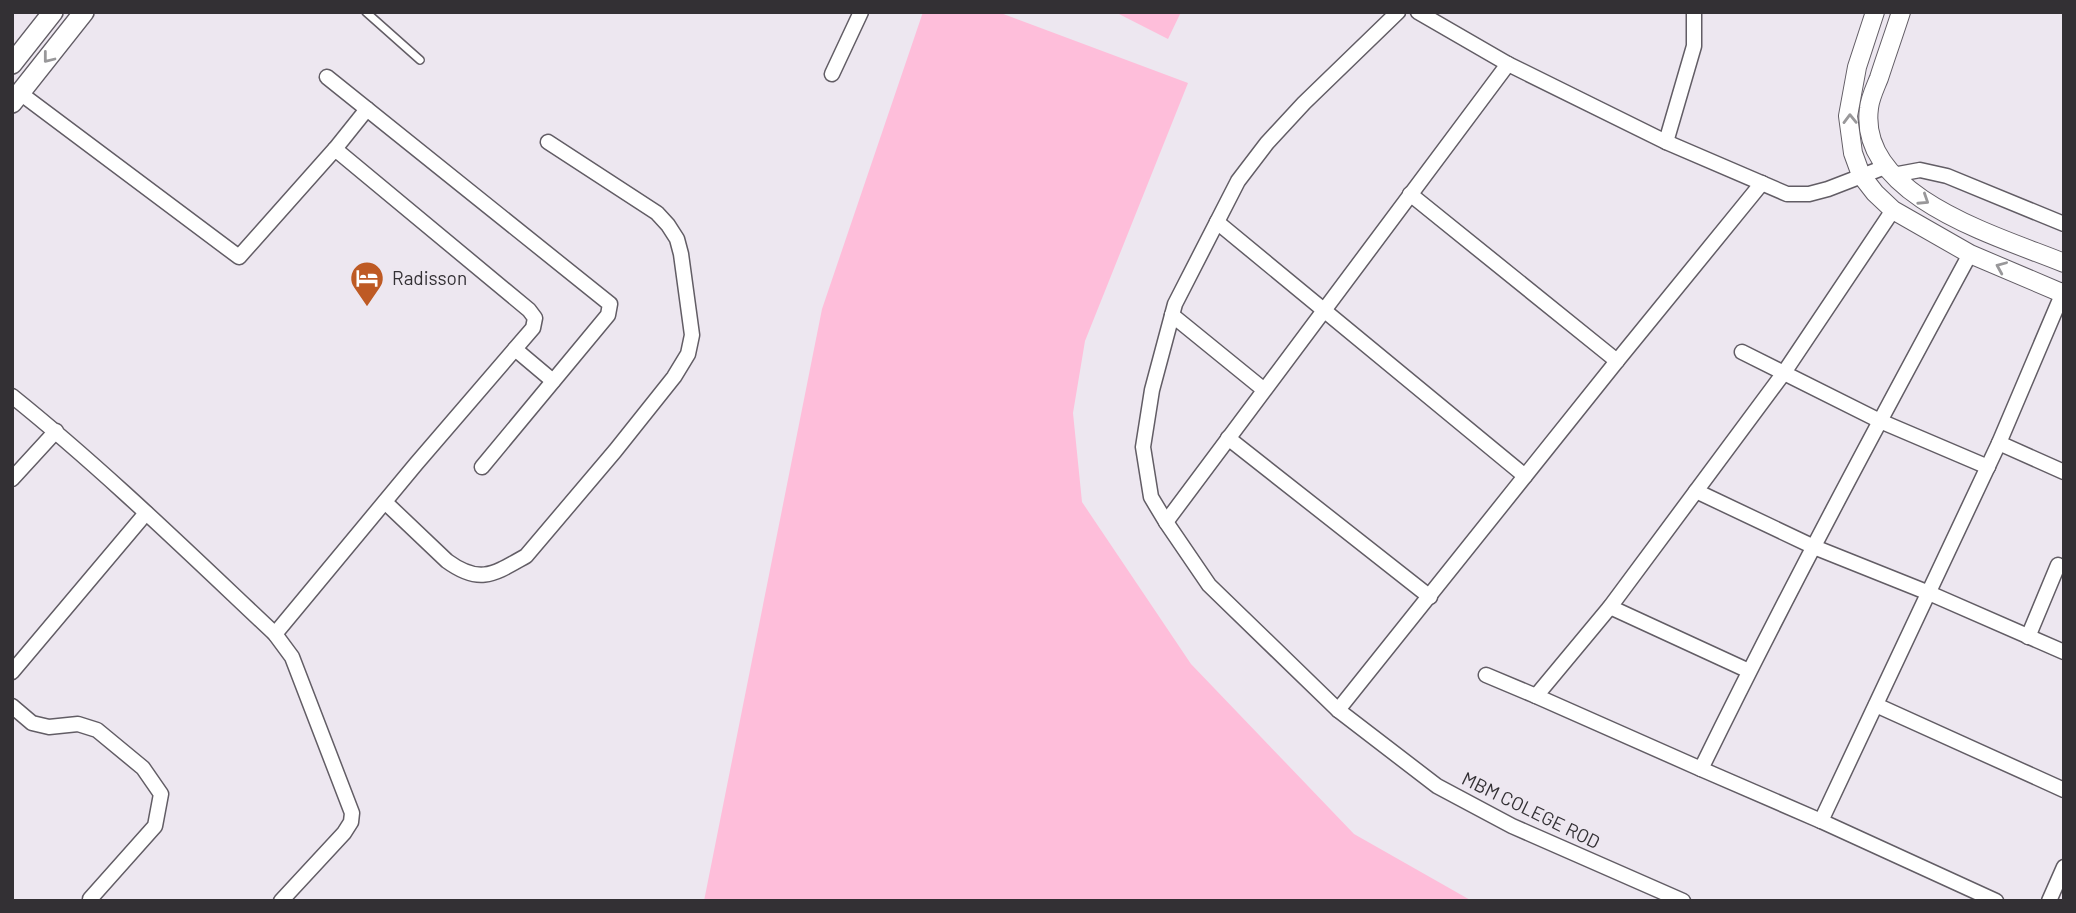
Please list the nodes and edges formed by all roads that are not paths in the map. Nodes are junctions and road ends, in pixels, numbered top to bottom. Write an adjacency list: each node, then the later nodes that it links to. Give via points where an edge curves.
1 (53, 12): 11 (main road)
2 (84, 12): 15 (main road, one-way to 15)
3 (366, 12): 10 (lane)
4 (861, 12): 13 (street)
5 (1398, 12): 25 (street, MBM COLEGE ROD, via 1267,143 1238,181)
6 (1418, 12): 12 (street)
7 (1694, 12): 18 (street, via 1694,46)
8 (1875, 12): 21 (street, one-way to 8, via 1848,116 1857,67)
9 (1901, 12): 20 (street, via 1869,107 1873,146)
10 (420, 60)
11 (12, 64)
12 (1508, 64): 18 (street); 23 (street)
13 (832, 74)
14 (327, 77): 16 (street)
15 (16, 98): 19 (street, via 239,257)
16 (367, 109): 19 (street); 36 (street, via 610,304 608,315)
17 (548, 142): 49 (street, via 657,214 677,239 692,335 688,354 588,483 526,556 509,565 483,576 457,568)
18 (1666, 142): 22 (street)
19 (335, 149): 32 (street, via 533,314 533,328)
20 (1889, 171): 21 (street); 26 (street, via 1920,170 1947,176); 28 (street, one-way to 28, via 1909,190 1965,223)
21 (1861, 175): 22 (street, via 1809,194 1787,194); 24 (street)
22 (1762, 183): 34 (street)
23 (1410, 194): 30 (street); 34 (street)
24 (1893, 210): 27 (street); 35 (street)
25 (1217, 222): 30 (street); 31 (street, MBM COLEGE ROD)
26 (2064, 224)
27 (1970, 254): 29 (street, one-way to 27); 39 (street)
28 (2064, 263)
29 (2063, 293): 42 (street)
30 (1325, 309): 37 (street); 46 (street)
31 (1172, 315): 37 (street); 51 (street, MBM COLEGE ROD, via 1143,447 1151,497)
32 (515, 349): 36 (street); 49 (street)
33 (1742, 352): 35 (street)
34 (1617, 361): 46 (street)
35 (1783, 374): 39 (street); 48 (street)
36 (553, 380): 43 (street)
37 (1263, 389): 41 (street)
38 (12, 396): 40 (street)
39 (1880, 421): 44 (street); 52 (street)
40 (56, 431): 47 (street); 50 (street)
41 (1228, 438): 51 (street); 55 (street)
42 (1999, 443): 44 (street); 45 (street)
43 (482, 467)
44 (1988, 467): 54 (street)
45 (2064, 472)
46 (1525, 476): 55 (street)
47 (12, 479)
48 (1696, 491): 52 (street); 56 (street)
49 (384, 502): 57 (street)
50 (146, 513): 57 (street); 61 (street)
51 (1166, 522): 66 (street, MBM COLEGE ROD, via 1209,585)
52 (1814, 547): 54 (street); 60 (street)
53 (2058, 565): 58 (street)
54 (1929, 593): 58 (street); 64 (street)
55 (1430, 597): 66 (street)
56 (1610, 607): 60 (street); 63 (street)
57 (275, 634): 72 (street, via 292,657 352,813 344,833)
58 (2028, 636): 59 (street)
59 (2064, 652)
60 (1749, 671): 67 (street)
61 (12, 672)
62 (1486, 675): 63 (street)
63 (1536, 696): 67 (street)
64 (1876, 705): 68 (street); 69 (street)
65 (12, 706): 71 (street, via 32,723 49,727 78,724 97,730 143,768 161,794 155,826)
66 (1338, 710): 73 (street, MBM COLEGE ROD, via 1437,786 1512,826)
67 (1702, 769): 69 (street)
68 (2064, 790)
69 (1821, 821): 74 (street)
70 (2064, 867): 75 (street)
71 (90, 900)
72 (281, 901)
73 (1683, 901)
74 (1996, 901)
75 (2049, 901)

